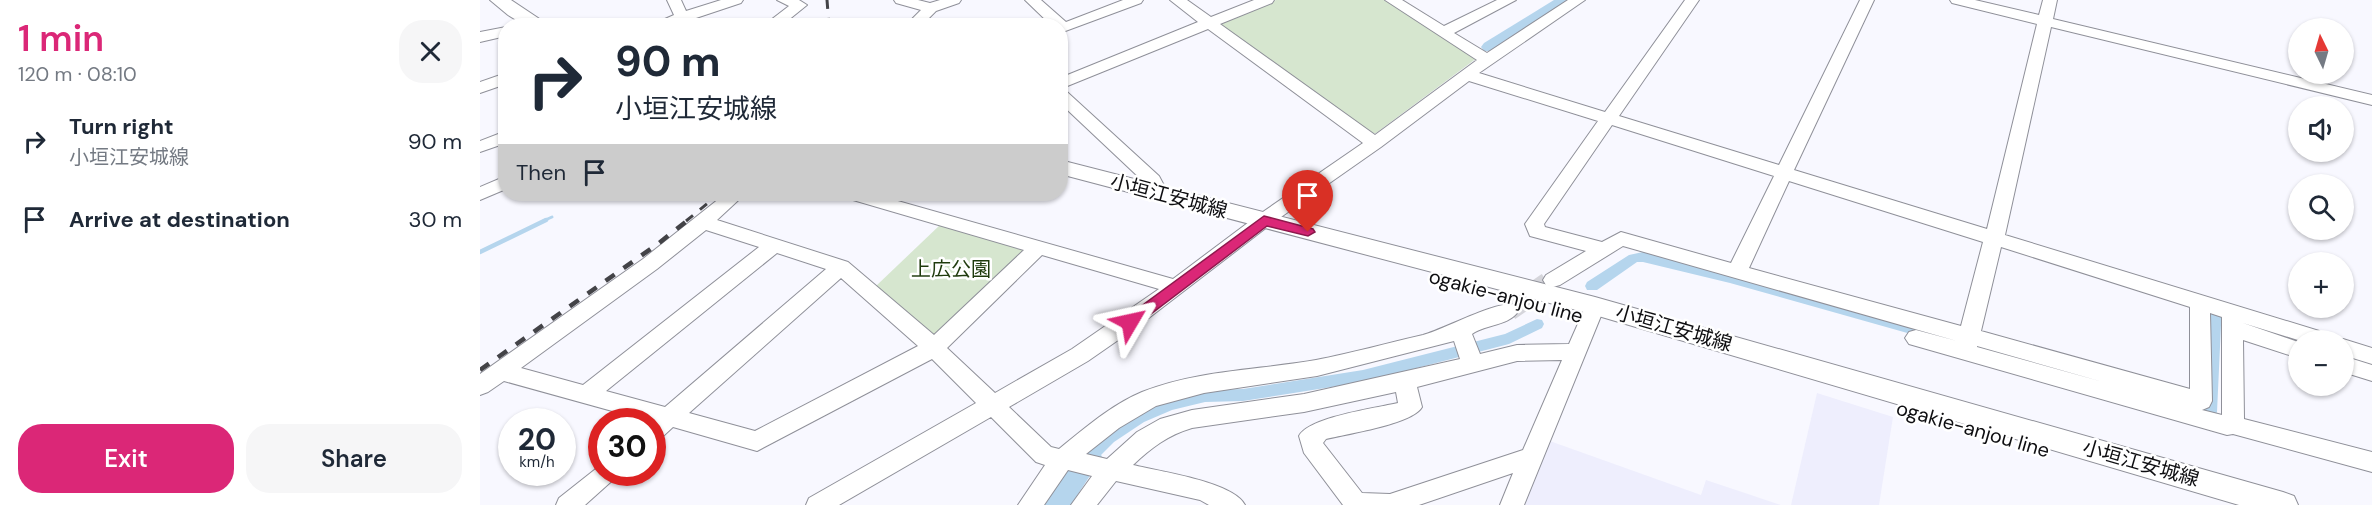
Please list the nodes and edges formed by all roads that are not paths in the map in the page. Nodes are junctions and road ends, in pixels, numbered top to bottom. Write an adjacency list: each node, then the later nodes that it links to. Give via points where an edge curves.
1 (480, 0): 20 (main road)
2 (674, 0): 22 (street)
3 (736, 0): 23 (street)
4 (784, 0): 24 (street, via 800,5)
5 (901, 0): 19 (street)
6 (954, 0): 19 (street)
7 (1032, 0): 26 (street)
8 (1136, 0): 29 (street)
9 (1177, 0): 28 (street)
10 (1267, 0): 28 (street)
11 (1392, 0): 30 (street)
12 (1509, 0): 30 (street)
13 (1578, 0): 33 (street)
14 (1692, 0): 40 (street)
15 (1867, 0): 45 (street)
16 (1957, 0): 27 (street)
17 (2050, 0): 27 (street)
18 (503, 1): 21 (main road)
19 (931, 8): 25 (street)
20 (502, 18)
21 (529, 18)
22 (669, 18)
23 (683, 18)
24 (781, 18)
25 (920, 18)
26 (1051, 18)
27 (2046, 21): 38 (street); 54 (street)
28 (1210, 24): 36 (street); 42 (street)
29 (1068, 27)
30 (1444, 32): 33 (street)
31 (498, 33): 32 (street)
32 (480, 37)
33 (1487, 60): 34 (street)
34 (1468, 75): 40 (street); 42 (street)
35 (498, 81): 37 (street)
36 (1068, 81)
37 (480, 88)
38 (2372, 100)
39 (1068, 101): 48 (street, via 1153,180)
40 (1607, 119): 45 (street); 57 (street, via 1534,224 1537,231)
41 (498, 139): 43 (street)
42 (1375, 143): 53 (street)
43 (480, 147)
44 (1068, 169): 48 (main road, 小垣江安城線)
45 (1783, 172): 54 (street); 59 (street)
46 (1068, 181): 53 (main road, ogakie-anjou line)
47 (498, 186): 49 (street)
48 (1159, 193): 53 (main road, 小垣江安城線)
49 (480, 194)
50 (728, 201): 52 (street)
51 (881, 201): 56 (street)
52 (703, 222): 55 (street); 75 (street, via 651,264)
53 (1259, 225): 61 (street); 64 (main road, ogakie-anjou line)
54 (1993, 240): 62 (street); 67 (street)
55 (774, 245): 58 (street); 79 (street)
56 (1038, 248): 61 (street); 69 (street)
57 (1603, 249): 59 (street, via 1621,238); 60 (street)
58 (841, 267): 69 (street); 82 (street)
59 (1737, 271): 67 (street)
60 (1553, 280)
61 (1177, 287): 80 (street, via 1080,355)
62 (2200, 303): 65 (street); 67 (street, via 2201,400)
63 (1509, 310): 70 (street, via 1473,322)
64 (1593, 312): 72 (street); 97 (main road, ogakie-anjou line); 98 (main road, 小垣江安城線)
65 (2289, 330)
66 (1916, 338): 67 (street)
67 (1968, 343): 83 (street)
68 (2288, 346): 83 (street, via 2232,324)
69 (934, 348): 80 (street); 84 (street, via 757,441)
70 (1467, 348): 72 (street, via 1517,353); 77 (street); 86 (street, via 1434,340 1317,368 1204,384 1149,399 1111,421)
71 (2354, 350): 73 (street)
72 (1577, 352): 85 (street)
73 (2372, 356)
74 (2354, 368): 76 (street)
75 (500, 371): 78 (street); 79 (street)
76 (2372, 374)
77 (1405, 382): 88 (street, via 1304,403 1184,421 1144,439); 95 (street, via 1411,407 1311,436 1312,446 1356,504)
78 (480, 386)
79 (586, 395): 81 (street)
80 (993, 404): 86 (street, via 1044,455); 91 (street)
81 (618, 408)
82 (666, 421)
83 (2233, 425): 87 (street)
84 (666, 426)
85 (1532, 457): 95 (street); 96 (street)
86 (1063, 460): 88 (street); 92 (street)
87 (2372, 462)
88 (1106, 470): 93 (street); 94 (street, via 1204,491)
89 (590, 486): 90 (street)
90 (568, 505)
91 (818, 505)
92 (1030, 505)
93 (1083, 505)
94 (1233, 505)
95 (1388, 505)
96 (1512, 505)
97 (2224, 505)
98 (2283, 505)

